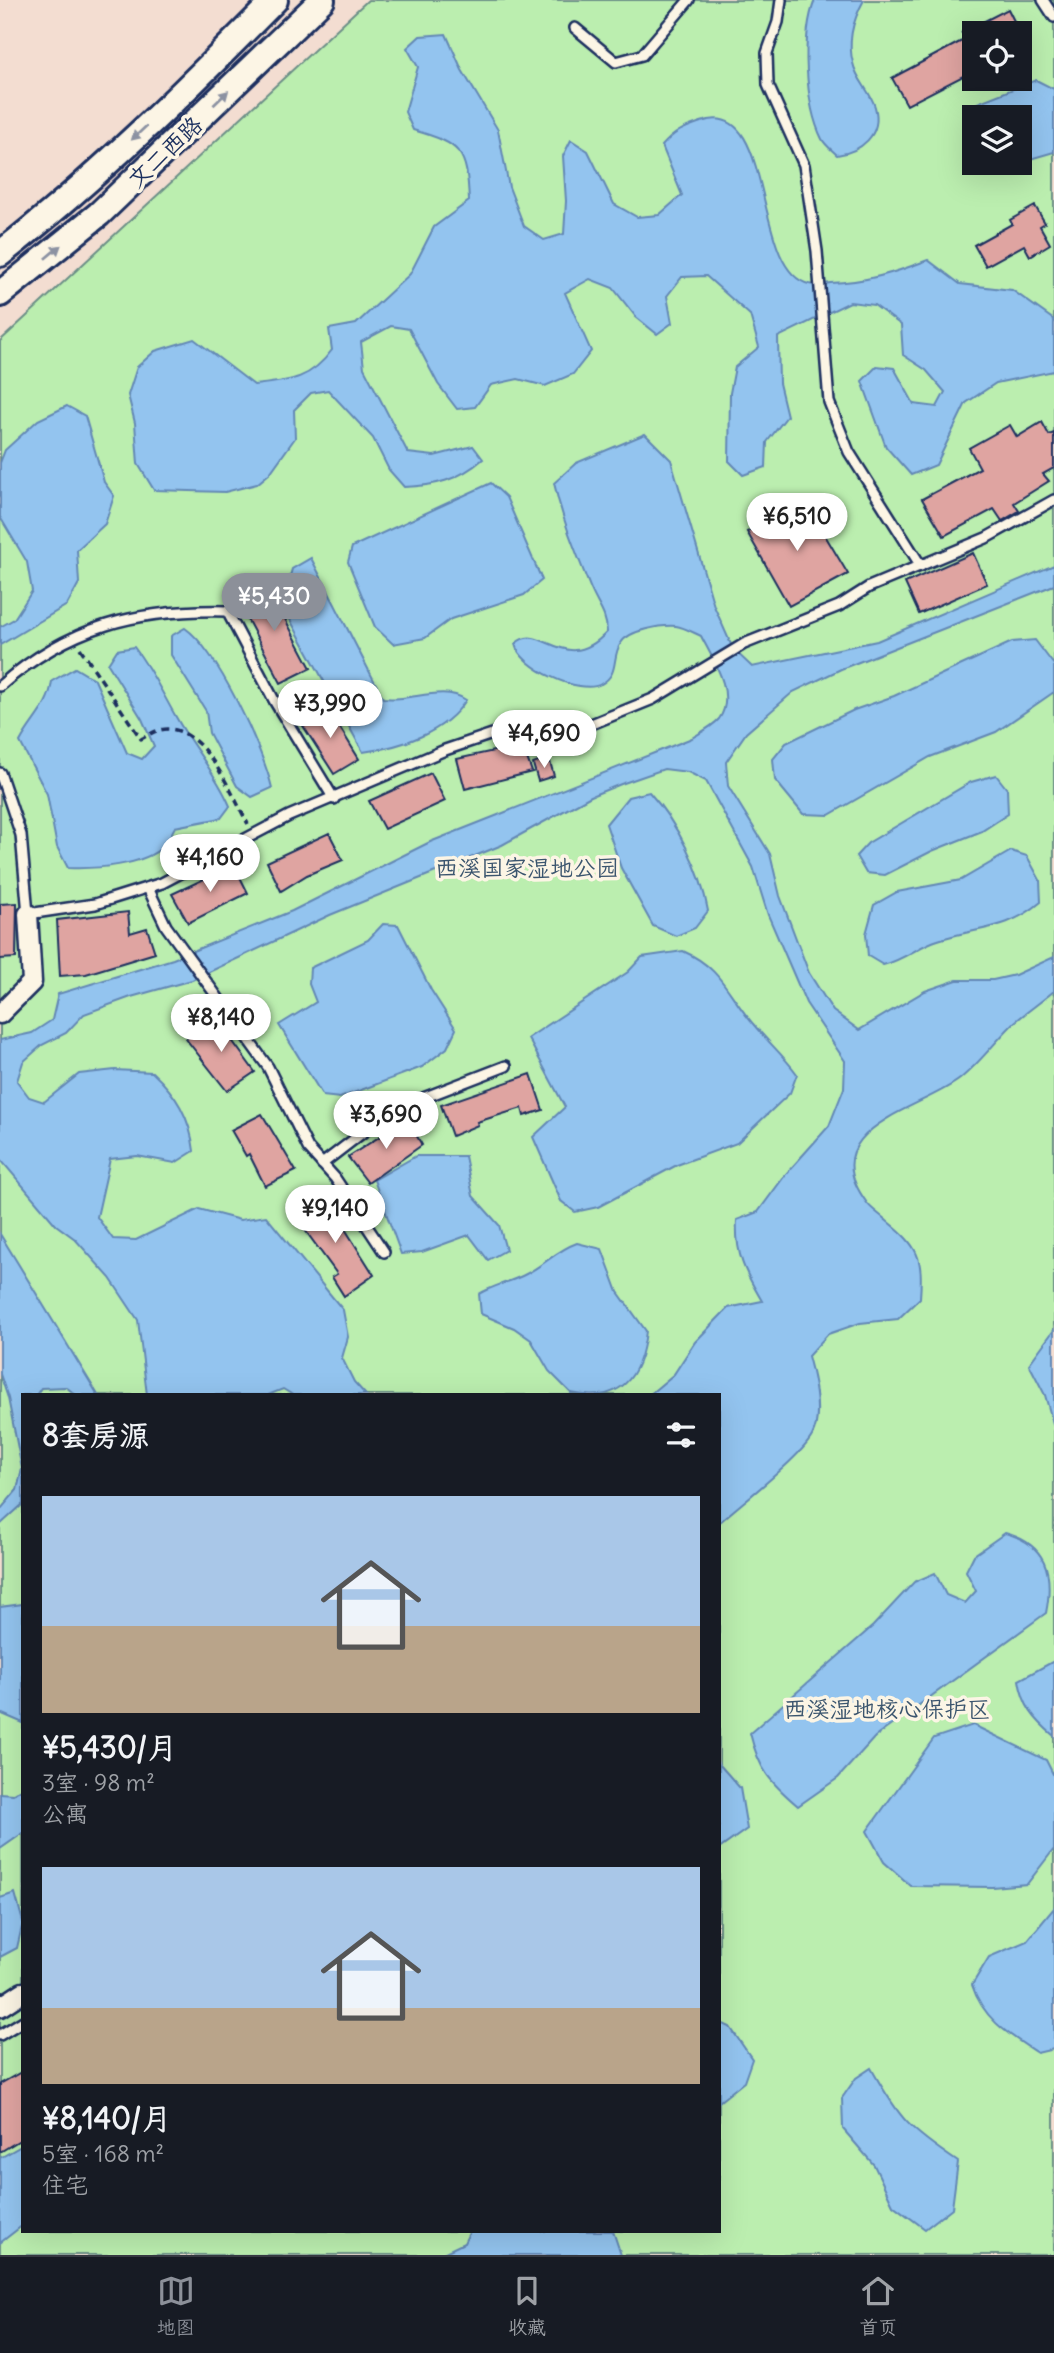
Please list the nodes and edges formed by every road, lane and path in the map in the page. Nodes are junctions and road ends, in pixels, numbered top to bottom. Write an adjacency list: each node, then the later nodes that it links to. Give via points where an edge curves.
1 (275, 0): 8 (main road, 文二西路, one-way to 8, via 107,163)
2 (322, 0): 9 (main road, 文二西路, one-way to 2, via 99,214)
3 (689, 0): 7 (lane, via 642,55 617,62)
4 (781, 0): 11 (lane, via 767,53 768,85 804,165 829,402 849,452)
5 (1043, 0): 6 (lane)
6 (1054, 17)
7 (575, 28)
8 (0, 254)
9 (0, 294)
10 (1054, 500): 11 (lane, via 986,538)
11 (921, 566): 15 (lane, via 869,587 839,606 744,644 653,699)
12 (73, 638): 13 (lane); 17 (lane, via 101,624 135,618 180,611 227,611); 18 (path, via 141,739 161,730 175,730 205,747)
13 (0, 686)
14 (528, 722): 17 (lane, via 445,750)
15 (525, 751)
16 (0, 773): 20 (lane, via 21,835)
17 (334, 799): 18 (lane)
18 (255, 835): 19 (lane)
19 (148, 888): 20 (lane, via 95,904); 23 (lane, via 166,926 268,1067 308,1148)
20 (28, 914): 21 (street, via 32,982)
21 (0, 1014)
22 (506, 1066): 23 (lane, via 392,1110)
23 (322, 1164): 24 (lane)
24 (384, 1252)
25 (21, 1994): 26 (street)
26 (0, 2007)
27 (21, 2022): 28 (lane)
28 (0, 2035)

